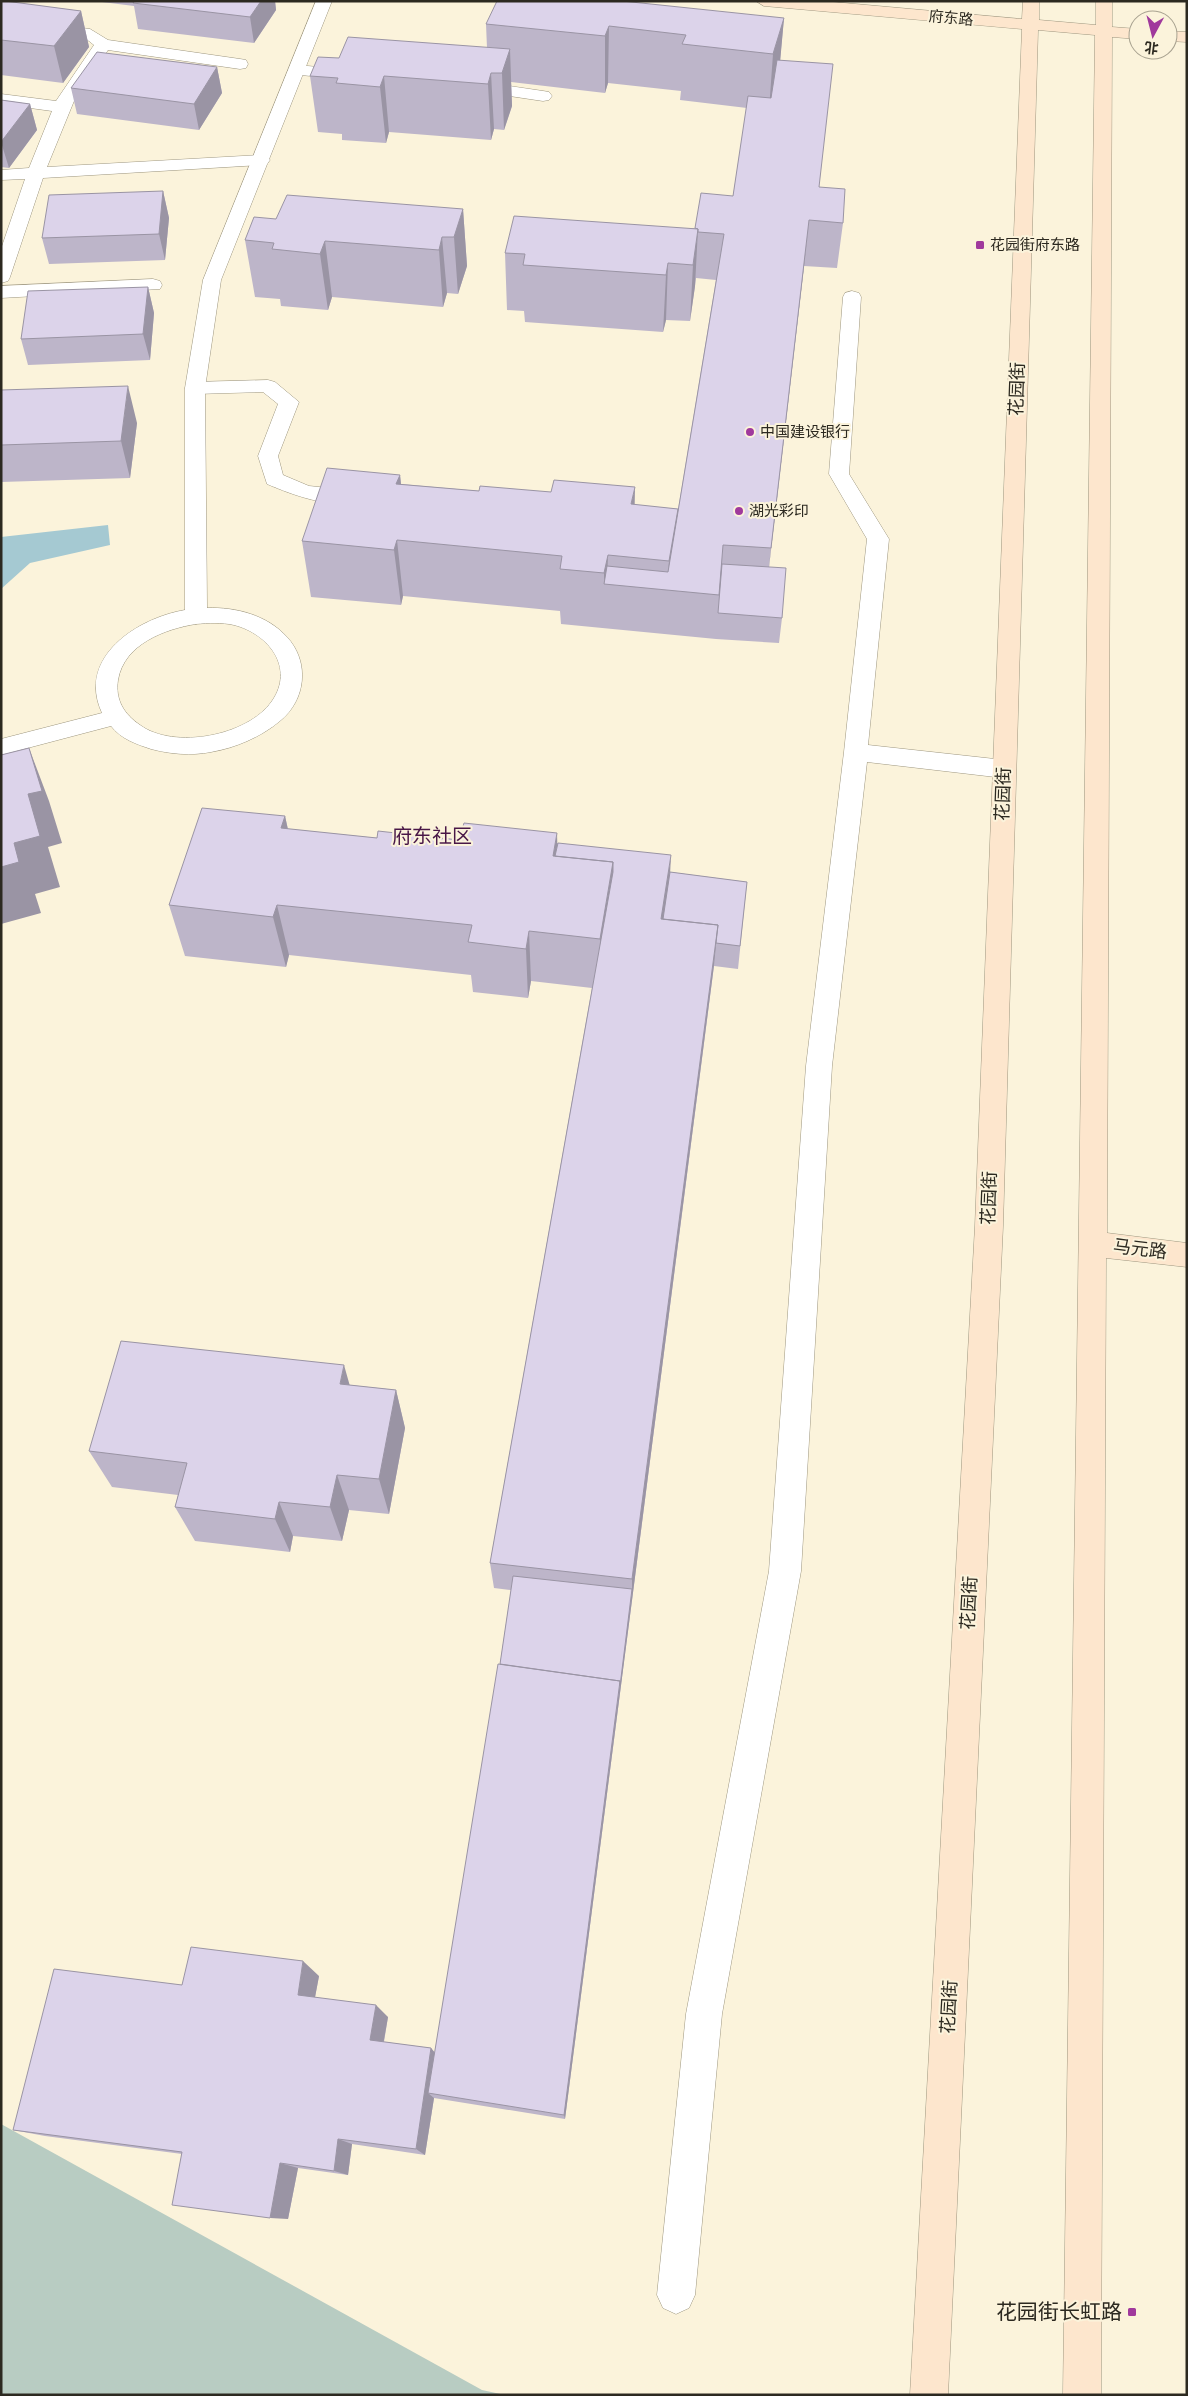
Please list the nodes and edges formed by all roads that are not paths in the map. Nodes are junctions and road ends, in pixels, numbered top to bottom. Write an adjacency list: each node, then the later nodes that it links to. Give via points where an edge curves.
1 (324, 1): 10 (street)
2 (764, 1): 4 (main road, 府东路)
3 (1104, 1): 6 (main road)
4 (1030, 13): 6 (main road, 府东路); 29 (main road, 花园街)
5 (1, 23): 8 (street, via 90,34)
6 (1103, 32): 7 (main road, 府东路); 30 (main road)
7 (1128, 33)
8 (104, 44): 9 (street); 15 (street)
9 (240, 64)
10 (297, 70): 11 (street); 16 (street)
11 (366, 76)
12 (456, 84): 13 (street)
13 (543, 96)
14 (1, 99): 15 (street)
15 (63, 107): 17 (street)
16 (261, 160): 17 (street); 23 (street, via 212,280)
17 (36, 173): 18 (street); 19 (street)
18 (1, 175)
19 (1, 277)
20 (153, 285): 21 (street)
21 (1, 292)
22 (852, 297): 28 (street, via 839,474 878,539)
23 (196, 388): 24 (street, via 268,386 289,402 268,456 274,479 306,492); 25 (street)
24 (351, 496)
25 (196, 616): 26 (street, via 166,622 138,636 118,654 106,675 105,697); 26 (street, via 227,616 254,624 275,637 289,655 293,674 288,696 273,716 249,732 221,743 190,746 160,743 134,733)
26 (116, 717): 27 (street)
27 (1, 747)
28 (856, 752): 29 (street); 32 (street, via 819,1066 785,1572 704,2014)
29 (1004, 769): 33 (main road, 花园街, via 989,1226)
30 (1093, 1244): 31 (main road, 马元路); 34 (main road)
31 (1187, 1255)
32 (676, 2295)
33 (929, 2395)
34 (1082, 2395)

